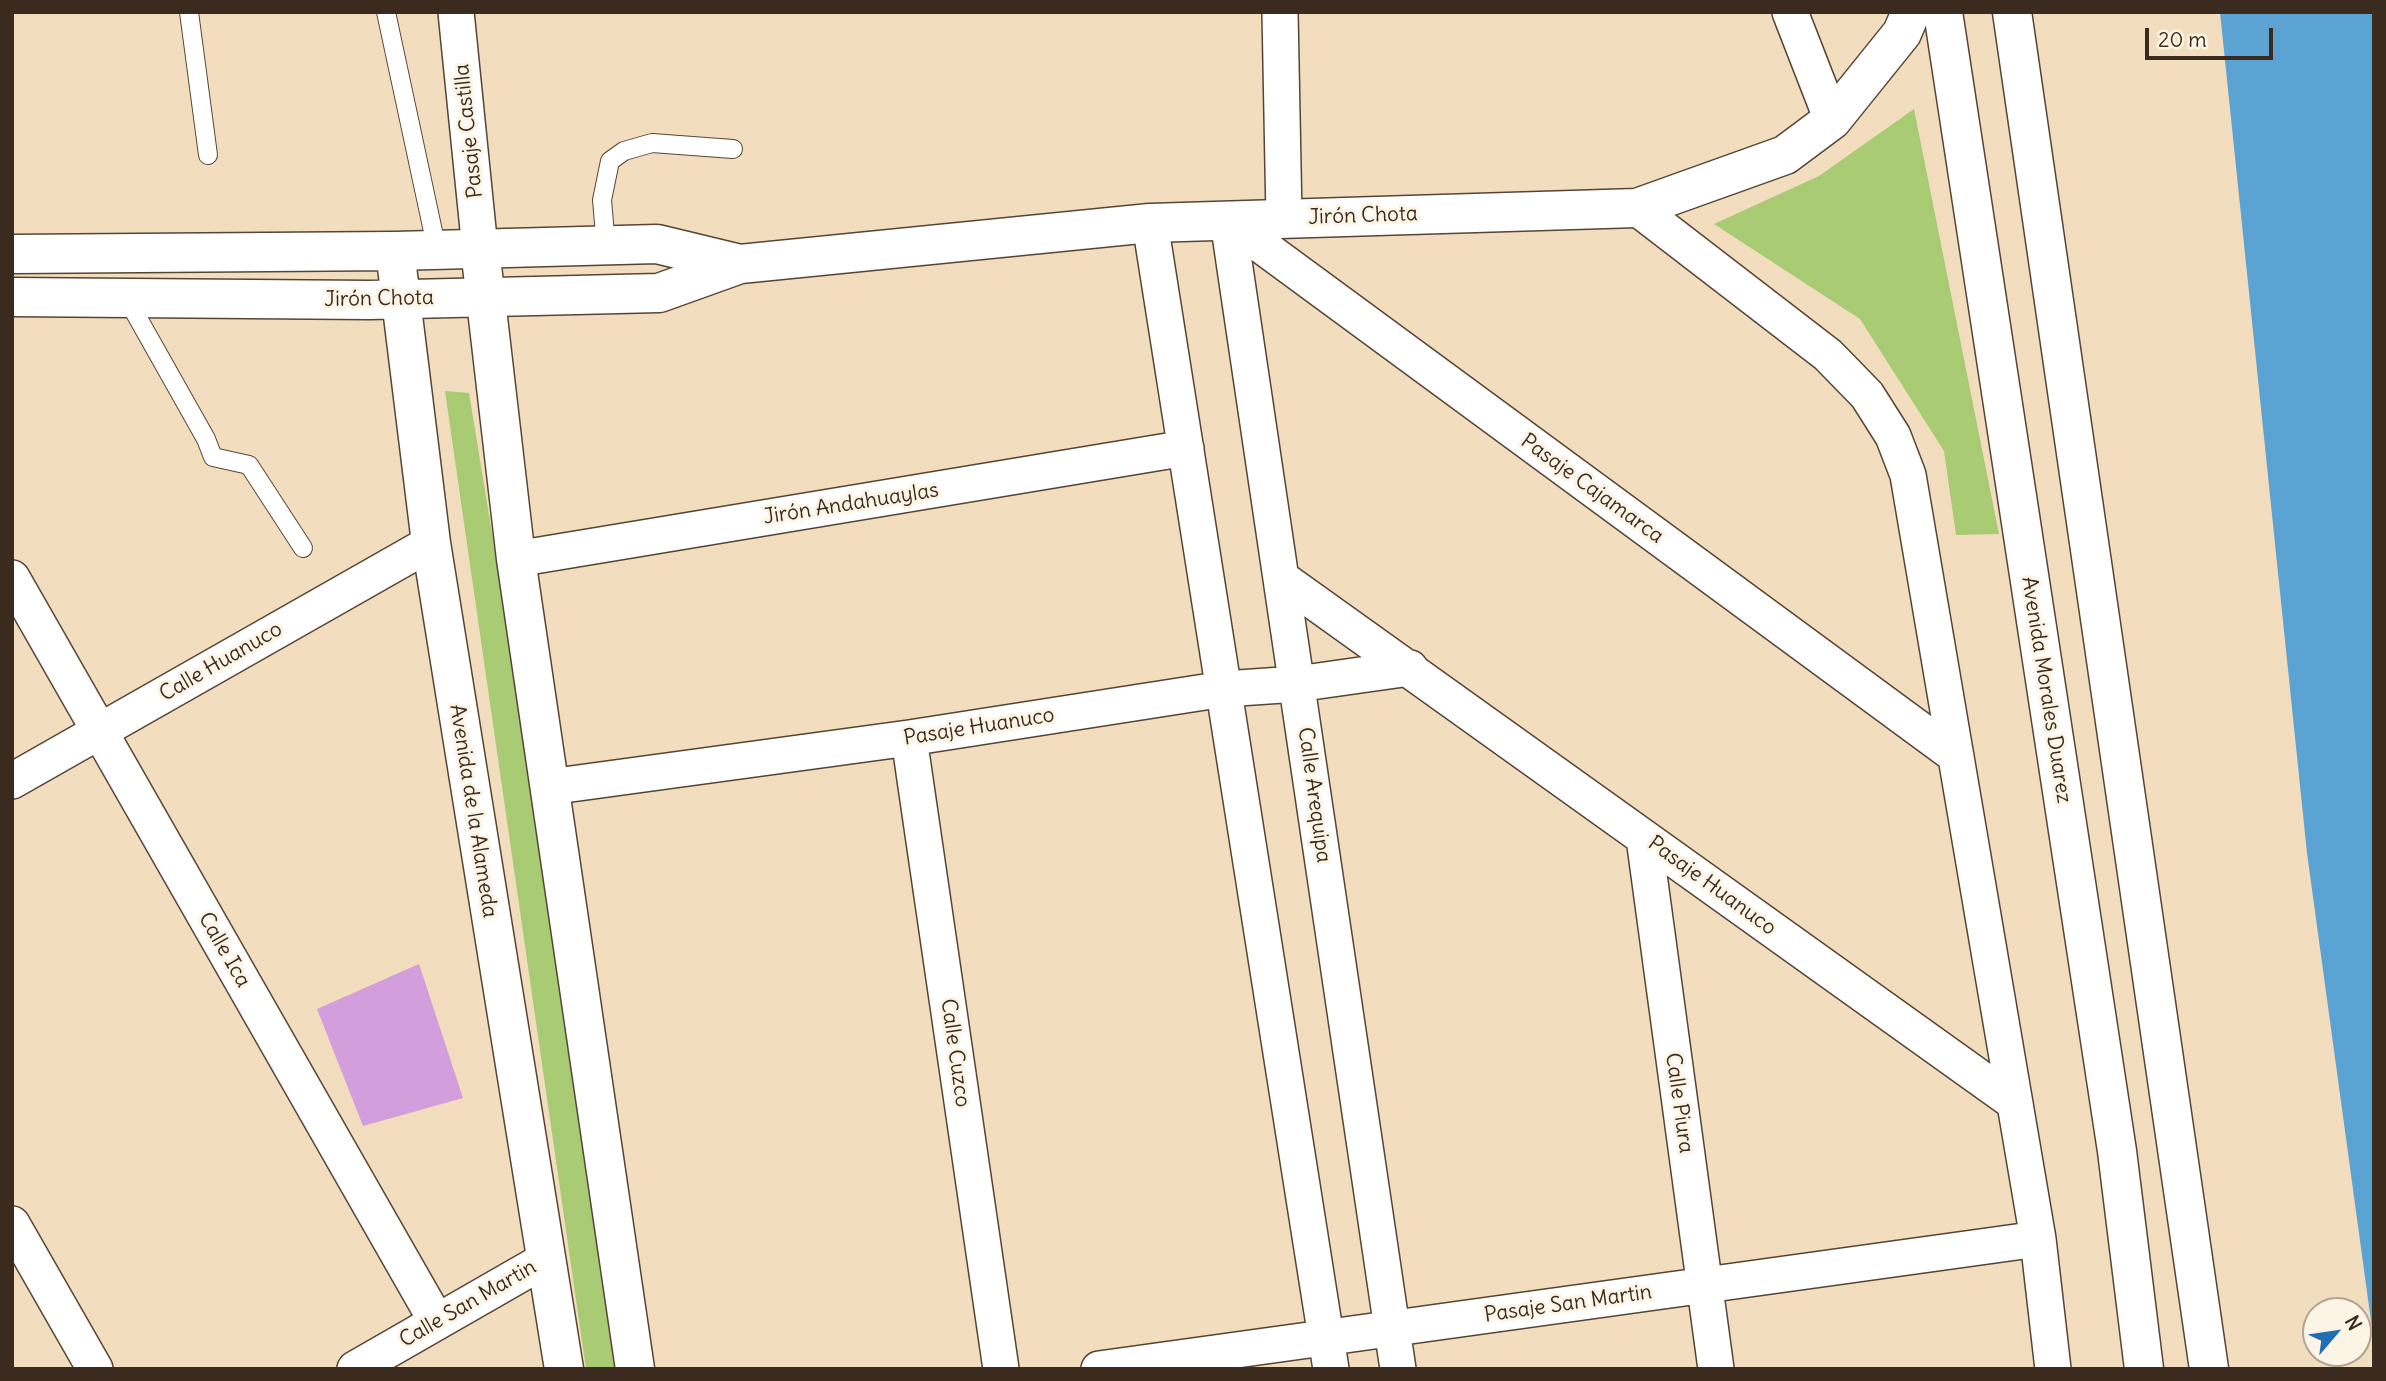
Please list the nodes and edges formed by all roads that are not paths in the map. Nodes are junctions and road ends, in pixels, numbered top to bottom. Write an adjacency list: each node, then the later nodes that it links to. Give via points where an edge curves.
1 (189, 12): 11 (lane)
2 (386, 12): 18 (lane)
3 (456, 12): 17 (street, Pasaje Castilla)
4 (1280, 12): 13 (street)
5 (1790, 12): 9 (street)
6 (1912, 12): 9 (main road, Jirón Chota, via 1902,33)
7 (1942, 12): 58 (main road, Avenida Morales Duarez, via 2116,1151)
8 (2012, 12): 59 (main road)
9 (1832, 120): 12 (main road, Jirón Chota, via 1784,155)
10 (733, 149): 16 (lane, via 652,143 624,150 610,161 602,200)
11 (208, 155)
12 (1637, 208): 13 (main road, Jirón Chota); 37 (street, via 1828,355 1867,395 1893,436 1908,475)
13 (1284, 218): 14 (main road, Jirón Chota)
14 (1227, 221): 15 (main road, Jirón Chota); 31 (street, Calle Arequipa); 37 (street, Pasaje Cajamarca)
15 (1150, 223): 21 (main road, Jirón Chota); 26 (street)
16 (606, 246): 17 (main road, Jirón Chota); 21 (main road, Jirón Chota, via 657,244)
17 (480, 249): 18 (main road, Jirón Chota); 24 (main road)
18 (437, 250): 19 (main road, Jirón Chota)
19 (395, 251): 20 (main road, Jirón Chota); 25 (main road, Avenida de la Alameda)
20 (12, 254)
21 (740, 264): 24 (main road, Jirón Chota, via 659,293)
22 (12, 297): 23 (main road, Jirón Chota)
23 (126, 297): 25 (main road, Jirón Chota); 28 (lane, via 213,457 249,465)
24 (485, 297): 25 (main road, Jirón Chota); 29 (main road)
25 (403, 299): 27 (main road, Avenida de la Alameda)
26 (1186, 448): 29 (street, Jirón Andahuaylas); 34 (street)
27 (431, 543): 35 (street, Calle Huanuco); 44 (main road, Avenida de la Alameda)
28 (303, 548)
29 (516, 559): 39 (main road)
30 (12, 578): 35 (street, Calle Ica)
31 (1281, 578): 32 (street, Pasaje Huanuco); 33 (street, Calle Arequipa)
32 (1410, 668): 33 (street, Pasaje Huanuco); 40 (street, Pasaje Huanuco)
33 (1297, 684): 34 (street, Pasaje Huanuco); 47 (street, Calle Arequipa)
34 (1224, 689): 36 (street, Pasaje Huanuco); 48 (street)
35 (99, 731): 38 (street, Calle Huanuco); 46 (street, Calle Ica)
36 (909, 738): 39 (street, Pasaje Huanuco); 53 (street, Calle Cuzco)
37 (1956, 756): 41 (street)
38 (12, 781)
39 (549, 787): 52 (main road)
40 (1644, 838): 41 (street, Pasaje Huanuco); 45 (street, Calle Piura)
41 (2015, 1103): 43 (street)
42 (12, 1224): 49 (street)
43 (2038, 1240): 45 (street, Pasaje San Martin); 57 (street)
44 (545, 1260): 46 (street, Calle San Martin); 51 (main road, Avenida de la Alameda)
45 (1703, 1285): 47 (street, Pasaje San Martin); 56 (street, Calle Piura)
46 (437, 1322): 50 (street, Calle San Martin)
47 (1392, 1329): 48 (street, Pasaje San Martin); 55 (street, Calle Arequipa)
48 (1328, 1353): 54 (street, Pasaje San Martin)
49 (95, 1369)
50 (355, 1369)
51 (564, 1369)
52 (635, 1369)
53 (1001, 1369)
54 (1099, 1369)
55 (1398, 1369)
56 (1716, 1369)
57 (2053, 1369)
58 (2144, 1369)
59 (2209, 1369)

